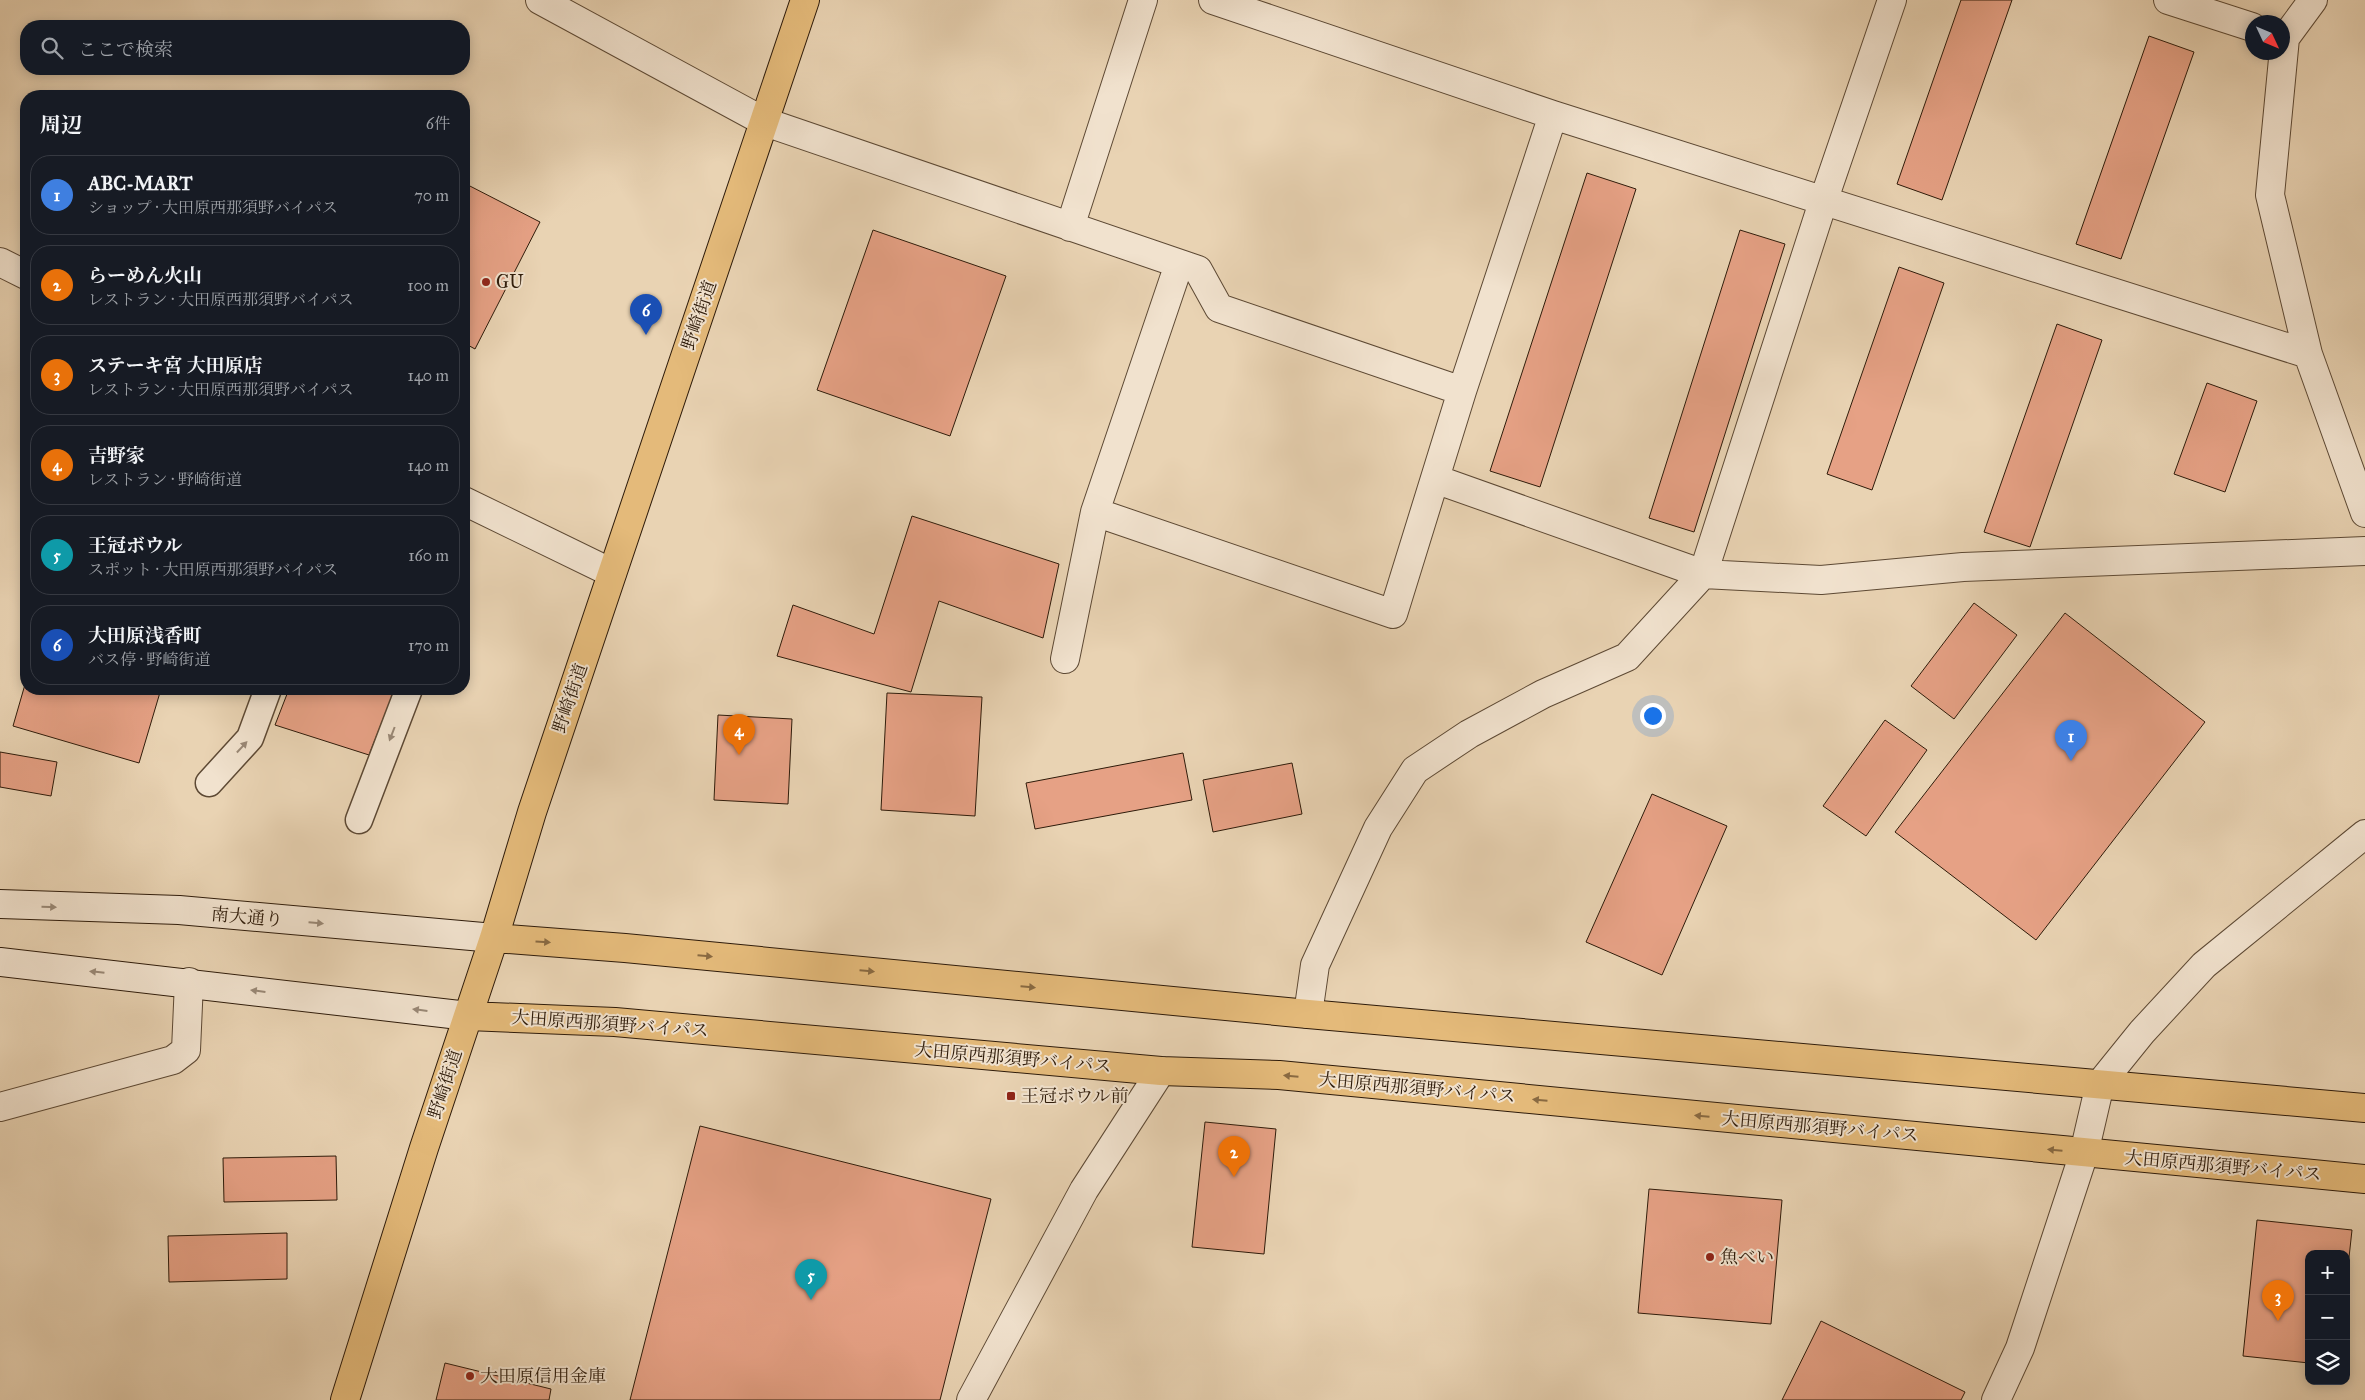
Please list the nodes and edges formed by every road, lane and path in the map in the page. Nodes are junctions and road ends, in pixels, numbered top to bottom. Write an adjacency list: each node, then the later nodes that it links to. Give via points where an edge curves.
1 (540, 0): 12 (street)
2 (805, 0): 12 (highway, 野崎街道)
3 (1143, 0): 14 (street)
4 (1213, 0): 11 (street)
5 (1892, 0): 13 (street)
6 (2168, 0): 8 (street)
7 (2313, 0): 9 (street)
8 (2245, 26)
9 (2290, 30)
10 (2282, 60): 18 (street, via 2270,195)
11 (1553, 115): 13 (street); 19 (street)
12 (765, 122): 14 (street); 25 (highway, 野崎街道)
13 (1823, 202): 18 (street); 26 (street)
14 (1070, 227): 16 (street)
15 (0, 262): 17 (street)
16 (1179, 264): 19 (street, via 1198,270 1219,308); 22 (street)
17 (20, 272)
18 (2308, 354): 23 (street)
19 (1462, 391): 20 (street)
20 (1435, 479): 22 (street, via 1393,614); 26 (street)
21 (470, 504): 25 (street)
22 (1095, 512): 27 (street)
23 (2365, 513)
24 (2365, 551): 26 (street, via 1963,568 1821,580)
25 (612, 573): 34 (highway, 野崎街道, via 532,812)
26 (1703, 574): 37 (street, via 1627,657 1542,694 1469,734 1415,770 1378,828 1315,965)
27 (1065, 659)
28 (266, 695): 30 (lane, one-way to 28, via 250,738)
29 (408, 695): 31 (lane, one-way to 31)
30 (209, 783)
31 (359, 820)
32 (2365, 834): 40 (street, via 2204,965 2142,1032)
33 (0, 904): 34 (street, 南大通り, one-way to 34, via 179,910)
34 (494, 938): 37 (highway, one-way to 37); 38 (highway, 野崎街道)
35 (0, 962): 36 (street, one-way to 35)
36 (189, 982): 38 (street, one-way to 36); 41 (street, via 186,1050 173,1060)
37 (1308, 1014): 40 (highway)
38 (468, 1016): 39 (highway, 大田原西那須野バイパス, via 615,1022); 45 (highway, 野崎街道)
39 (1161, 1071): 43 (highway, 大田原西那須野バイパス, one-way to 39, via 1279,1075); 46 (street, via 1084,1190)
40 (2100, 1084): 42 (highway); 43 (street)
41 (0, 1107)
42 (2365, 1108)
43 (2084, 1152): 44 (highway, 大田原西那須野バイパス); 47 (street, via 2020,1348)
44 (2365, 1179)
45 (345, 1400)
46 (971, 1400)
47 (1996, 1400)

